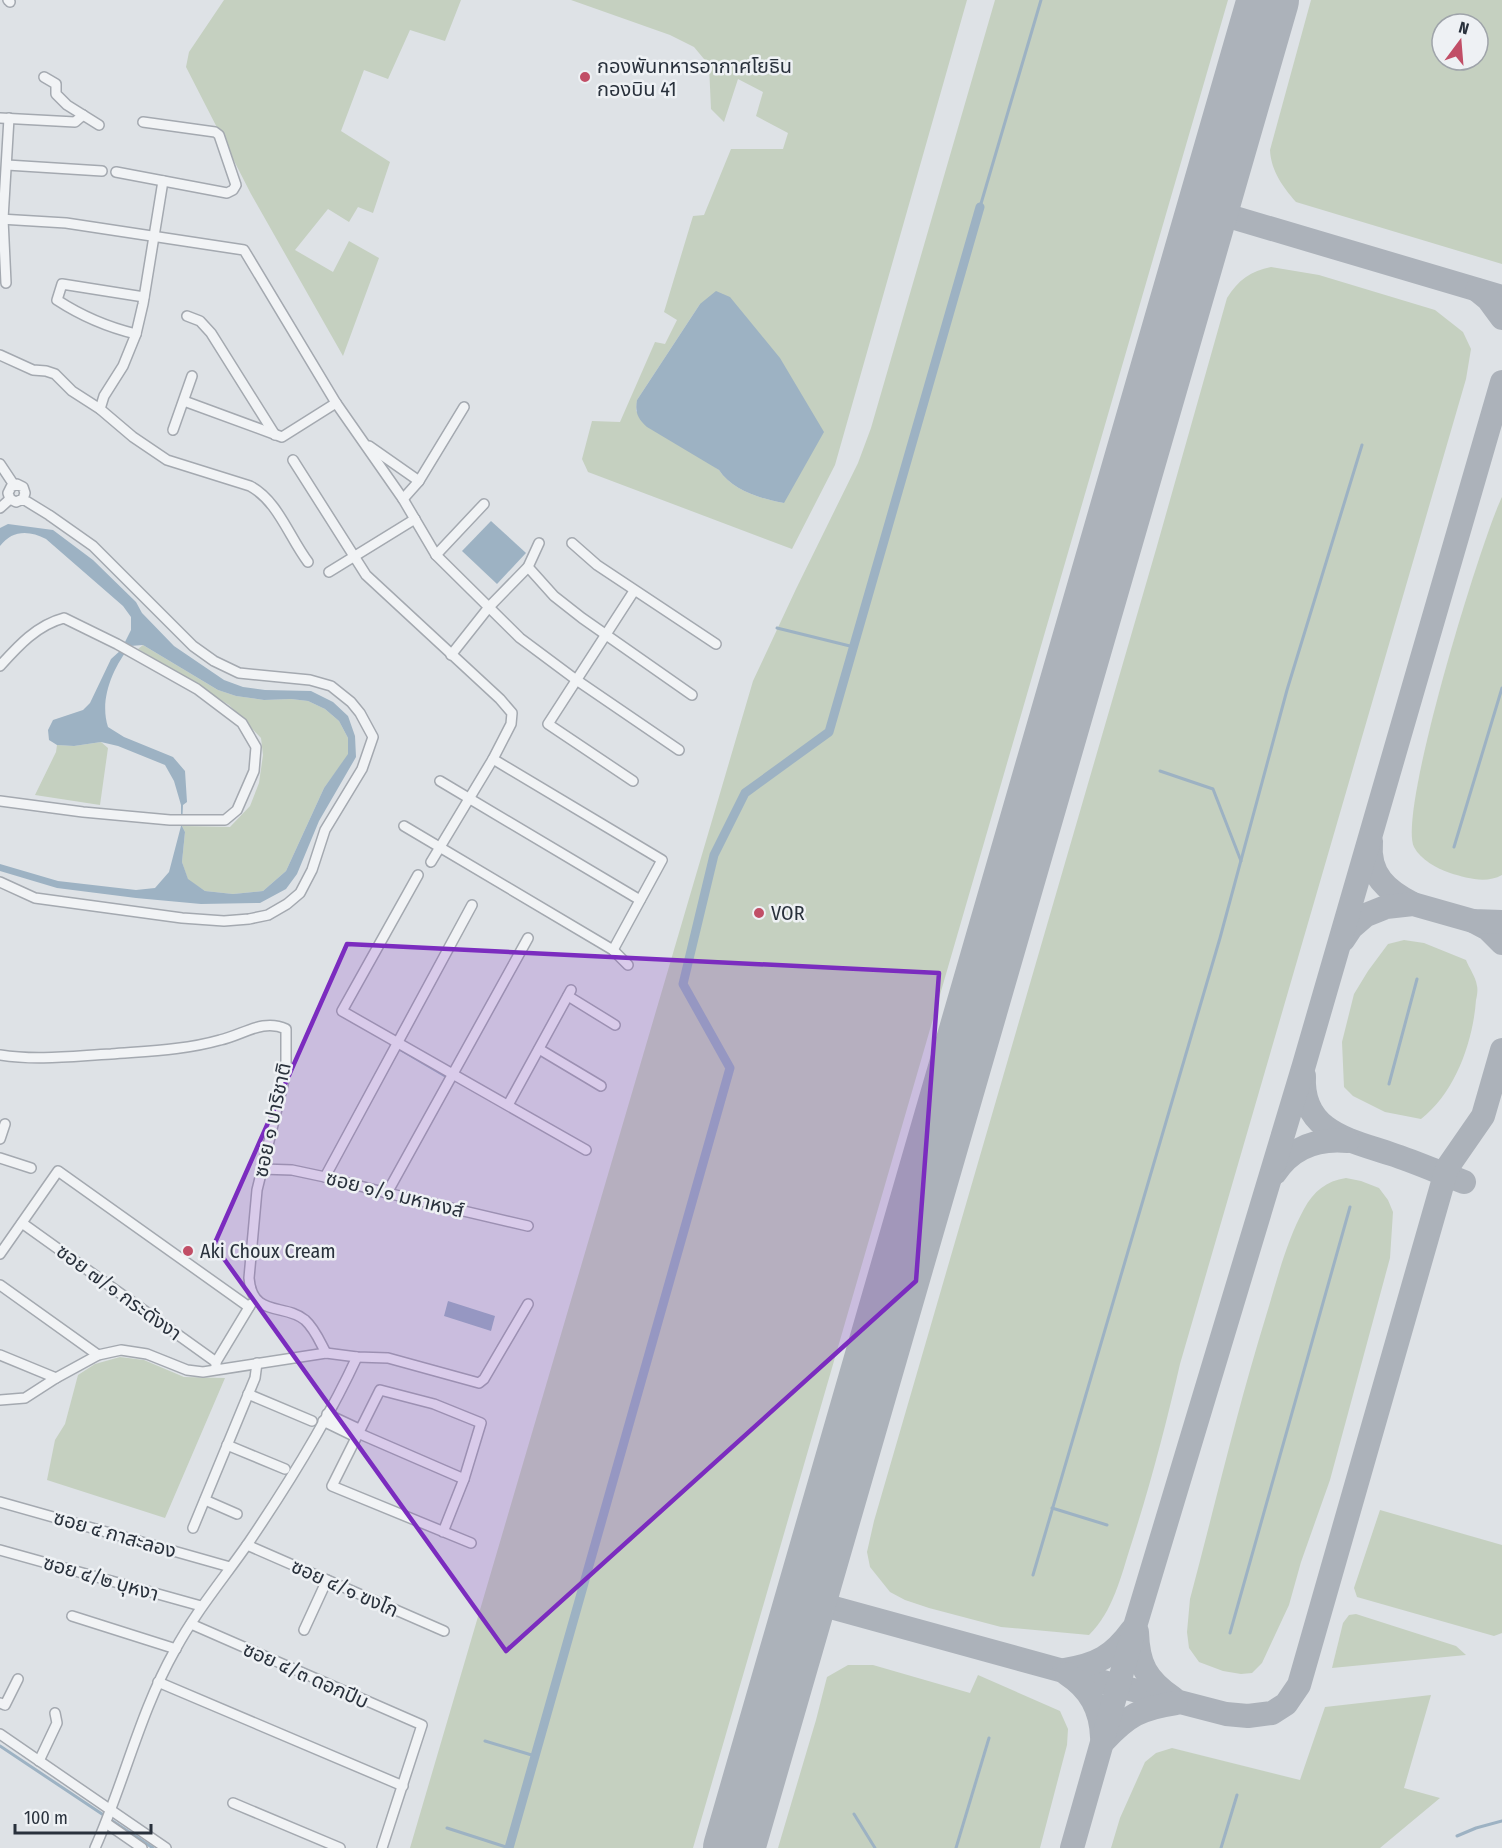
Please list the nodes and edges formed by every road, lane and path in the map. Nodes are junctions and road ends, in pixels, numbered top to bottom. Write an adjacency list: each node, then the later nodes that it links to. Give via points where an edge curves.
1 (44, 77): 2 (street, via 56,84 56,94 67,105)
2 (83, 115): 3 (street, via 75,122); 5 (street)
3 (4, 118): 6 (street)
4 (143, 122): 9 (street, via 219,135 236,185 227,193)
5 (99, 125)
6 (7, 165): 7 (street); 10 (street)
7 (102, 171)
8 (116, 172): 9 (street)
9 (163, 181): 11 (street)
10 (2, 219): 11 (street, via 66,223); 12 (street)
11 (153, 238): 13 (street); 19 (street, via 244,250)
12 (6, 283)
13 (144, 297): 15 (street); 15 (street, via 62,284 57,300 81,315)
14 (187, 316): 23 (street, via 200,321 212,333)
15 (136, 334): 21 (street)
16 (0, 355): 21 (street, via 33,370 55,374 72,392)
17 (192, 376): 18 (street)
18 (184, 401): 22 (street); 23 (street)
19 (336, 403): 23 (street, via 282,437); 24 (street)
20 (464, 407): 27 (street)
21 (100, 409): 39 (street, via 167,460 261,492)
22 (173, 430)
23 (275, 435)
24 (363, 442): 27 (street); 31 (street)
25 (293, 460): 38 (street)
26 (0, 464): 28 (street)
27 (419, 481): 31 (street)
28 (14, 485): 29 (street, via 9,489); 30 (street, via 23,487)
29 (10, 499): 30 (street); 33 (street)
30 (22, 499): 60 (street, via 93,546 214,662 239,674 310,680 331,686 351,702 373,737 362,770 325,830 300,893 268,915 224,921 182,918 35,898)
31 (403, 499): 34 (street)
32 (484, 504): 37 (street)
33 (0, 508)
34 (415, 519): 37 (street); 38 (street)
35 (539, 543): 40 (street)
36 (572, 543): 42 (street)
37 (436, 555): 43 (street)
38 (354, 556): 41 (street); 46 (street, via 366,575)
39 (308, 562)
40 (528, 567): 43 (street); 44 (street, via 554,596)
41 (329, 572)
42 (634, 591): 44 (street); 45 (street)
43 (489, 607): 46 (street); 48 (street, via 520,638)
44 (605, 634): 48 (street); 49 (street)
45 (716, 644)
46 (451, 655): 51 (street, via 512,713)
47 (0, 666): 55 (street, via 48,622 64,618 197,689 242,723 256,747 254,771 237,810 225,820 170,820)
48 (575, 679): 50 (street); 53 (street, via 548,724)
49 (692, 695)
50 (679, 750)
51 (493, 759): 54 (street); 61 (street, via 662,860)
52 (440, 781): 54 (street)
53 (633, 781)
54 (468, 799): 57 (street); 61 (street)
55 (0, 801)
56 (404, 826): 57 (street)
57 (441, 848): 58 (street); 64 (street)
58 (431, 862)
59 (418, 875): 67 (street, via 342,1011)
60 (0, 882)
61 (640, 900): 64 (street)
62 (472, 905): 67 (street)
63 (528, 938): 70 (street)
64 (613, 950): 65 (street)
65 (628, 965)
66 (615, 1025): 68 (street, via 569,993)
67 (398, 1042): 70 (street); 79 (street)
68 (539, 1049): 71 (street); 72 (street)
69 (0, 1055): 78 (street, ซอย ๑ ปาริชาติ, via 54,1058 196,1047 275,1024 286,1029 286,1072)
70 (453, 1074): 72 (street); 80 (street)
71 (601, 1086)
72 (508, 1106): 75 (street)
73 (5, 1124): 74 (street)
74 (0, 1139)
75 (586, 1150)
76 (0, 1158): 77 (street)
77 (31, 1168)
78 (262, 1169): 79 (street, ซอย ๑/๑ มหาหงส์); 85 (street, ซอย ๑ ปาริชาติ, via 249,1278)
79 (325, 1177): 80 (street, ซอย ๑/๑ มหาหงส์)
80 (387, 1193): 82 (street, ซอย ๑/๑ มหาหงส์)
81 (22, 1223): 83 (street); 87 (street, via 58,1171); 93 (street, ซอย ๗/๑ กระดังงา)
82 (528, 1226)
83 (0, 1254)
84 (0, 1285): 90 (street)
85 (254, 1298): 87 (street); 88 (street, via 304,1318)
86 (528, 1304): 91 (street, via 478,1383 388,1359)
87 (249, 1308): 93 (street)
88 (326, 1353): 91 (street); 92 (street)
89 (0, 1355): 94 (street)
90 (98, 1355): 93 (street, via 121,1350 147,1354 187,1370); 94 (street)
91 (357, 1357): 97 (street)
92 (257, 1363): 93 (street); 95 (street)
93 (216, 1366)
94 (56, 1378): 96 (street, via 25,1398)
95 (248, 1394): 98 (street); 100 (street)
96 (0, 1400)
97 (325, 1417): 99 (street); 109 (street, via 290,1481)
98 (312, 1421)
99 (358, 1433): 102 (street); 102 (street, via 380,1390 434,1404 481,1424); 107 (street, via 332,1486)
100 (227, 1445): 101 (street); 103 (street)
101 (285, 1469)
102 (464, 1479): 107 (street)
103 (205, 1500): 105 (street); 106 (street)
104 (0, 1502): 111 (street, ซอย ๔ กาสะลอง)
105 (237, 1514)
106 (193, 1528)
107 (443, 1532): 108 (street)
108 (471, 1543)
109 (247, 1545): 111 (street); 112 (street, ซอย ๔/๑ ฃงโก)
110 (0, 1550): 113 (street, ซอย ๔/๒ บุหงา)
111 (230, 1567): 113 (street)
112 (327, 1580): 116 (street); 117 (street, ซอย ๔/๑ ฃงโก)
113 (201, 1606): 115 (street)
114 (72, 1616): 118 (street)
115 (191, 1624): 118 (street); 125 (street, ซอย ๔/๓ ดอกปีบ, via 422,1725)
116 (304, 1630)
117 (444, 1631)
118 (176, 1649): 120 (street)
119 (18, 1678): 121 (street, via 5,1705)
120 (158, 1682): 125 (street); 127 (street)
121 (0, 1703)
122 (55, 1713): 124 (street, via 57,1723)
123 (0, 1734): 124 (street)
124 (39, 1761): 127 (street)
125 (403, 1786): 133 (street)
126 (233, 1803): 132 (street)
127 (112, 1811): 128 (street); 131 (street)
128 (106, 1823): 129 (street); 130 (street)
129 (95, 1848)
130 (142, 1848)
131 (166, 1848)
132 (340, 1848)
133 (382, 1848)

